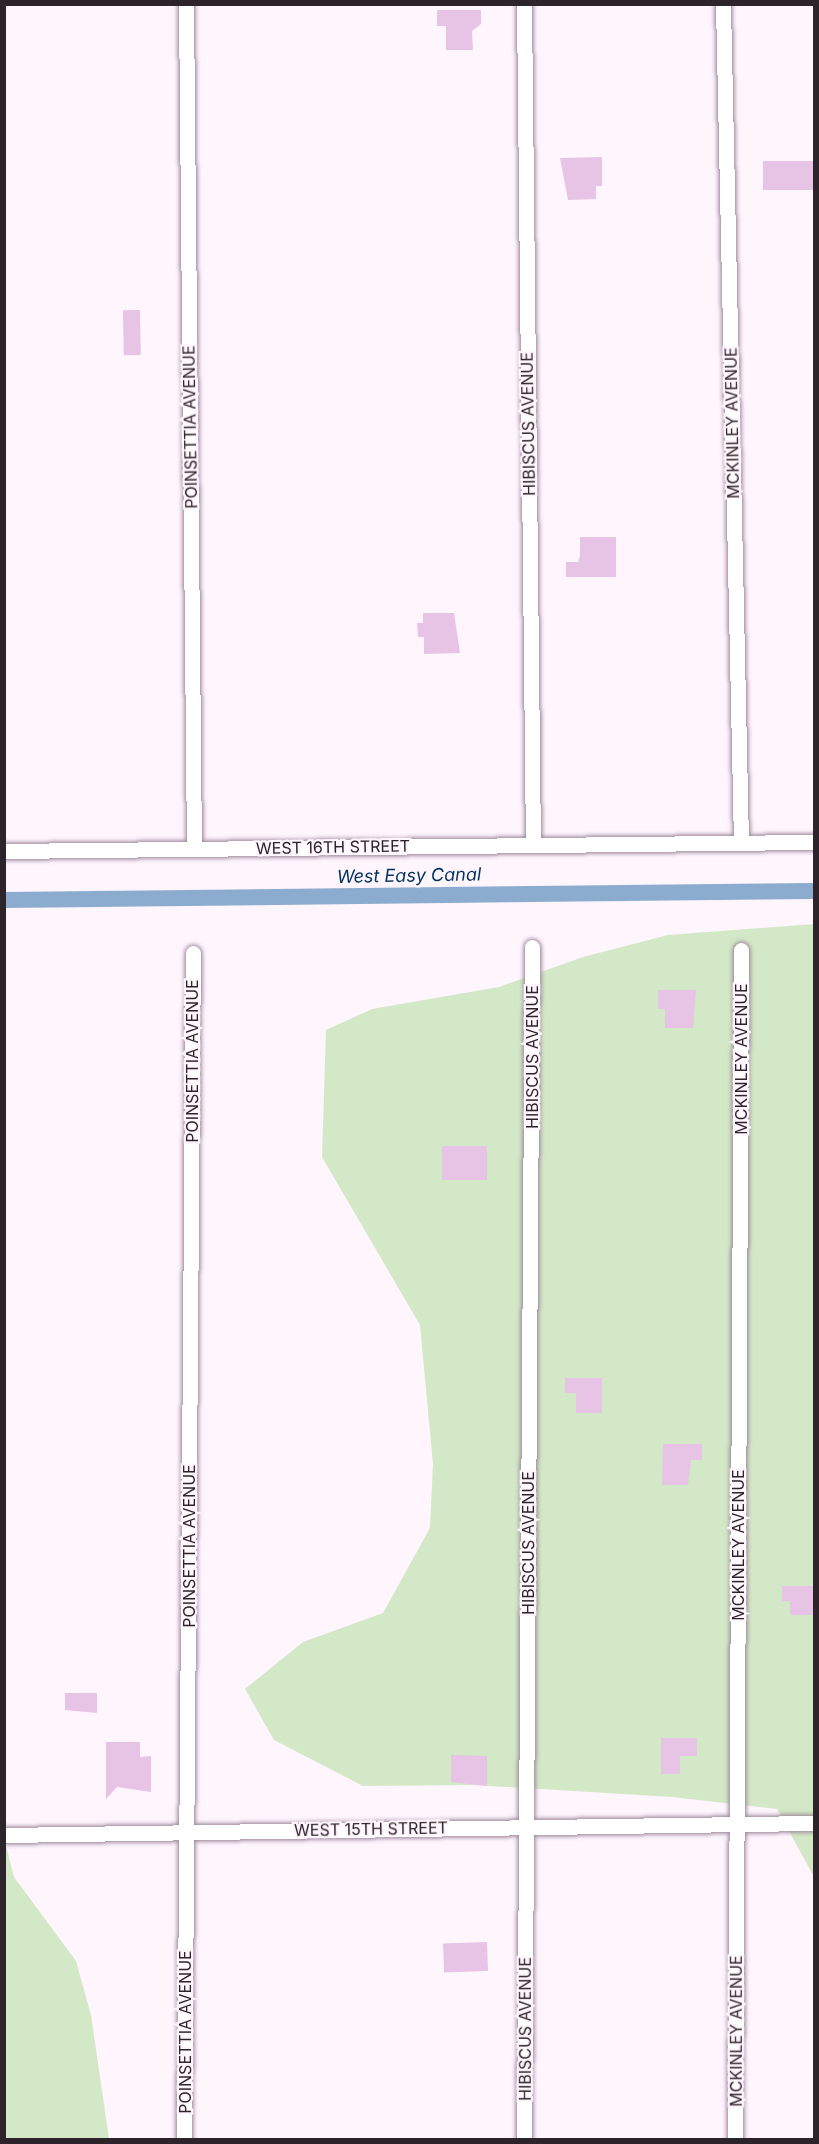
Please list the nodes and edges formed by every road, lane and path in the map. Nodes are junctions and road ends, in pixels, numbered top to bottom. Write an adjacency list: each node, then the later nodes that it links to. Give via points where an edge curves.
1 (186, 4): 7 (street, POINSETTIA AVENUE)
2 (524, 4): 6 (street, HIBISCUS AVENUE)
3 (723, 4): 4 (street, MCKINLEY AVENUE)
4 (741, 842): 5 (street, WEST 16TH STREET); 6 (street, WEST 16TH STREET)
5 (814, 842)
6 (533, 844): 7 (street, WEST 16TH STREET)
7 (194, 849): 8 (street, WEST 16TH STREET)
8 (4, 851)
9 (532, 947): 14 (street, HIBISCUS AVENUE)
10 (741, 950): 12 (street, MCKINLEY AVENUE)
11 (193, 954): 15 (street, POINSETTIA AVENUE)
12 (737, 1823): 13 (street, WEST 15TH STREET); 14 (street, WEST 15TH STREET); 19 (street, MCKINLEY AVENUE)
13 (814, 1823)
14 (526, 1826): 15 (street, WEST 15TH STREET); 18 (street, HIBISCUS AVENUE)
15 (187, 1832): 16 (street, WEST 15TH STREET); 17 (street, POINSETTIA AVENUE)
16 (4, 1835)
17 (184, 2139)
18 (524, 2139)
19 (735, 2139)

